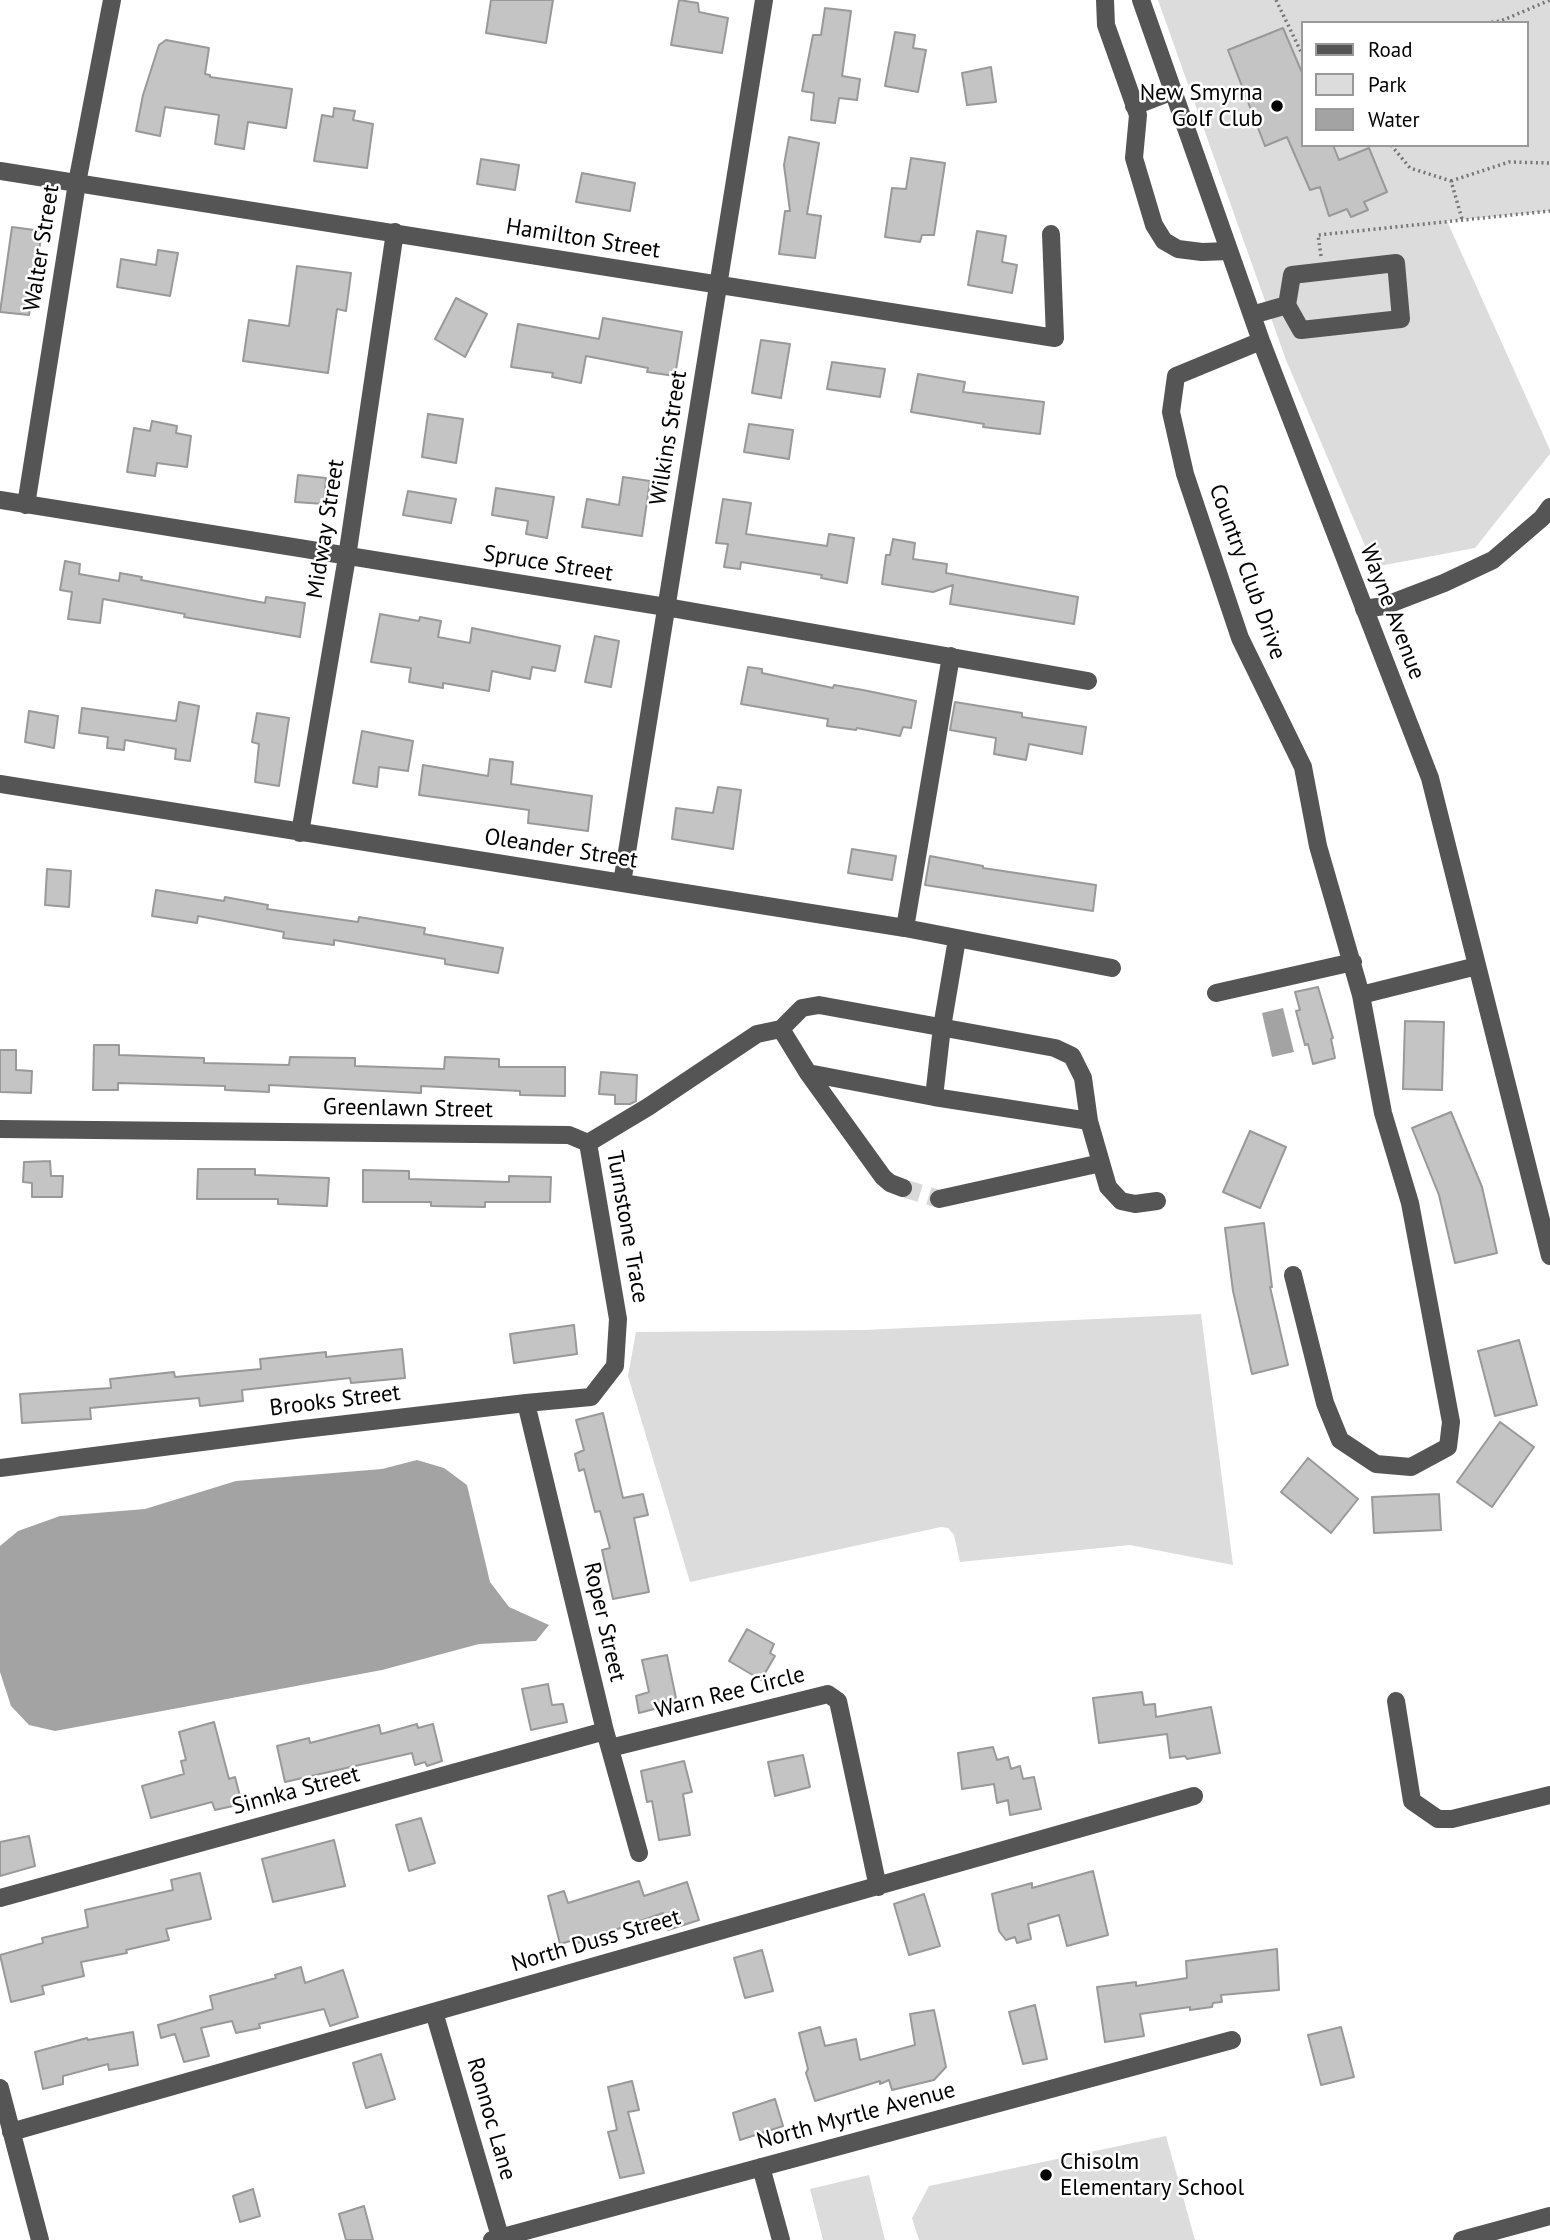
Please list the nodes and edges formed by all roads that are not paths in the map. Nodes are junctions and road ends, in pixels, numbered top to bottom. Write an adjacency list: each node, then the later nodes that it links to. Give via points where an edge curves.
1 (112, 0): 8 (street, Walter Street)
2 (764, 0): 12 (street, Wilkins Street)
3 (1105, 0): 6 (street, via 1106,25)
4 (1141, 0): 5 (street, Wayne Avenue)
5 (1173, 91): 6 (street); 11 (street, Wayne Avenue)
6 (1135, 106): 11 (street, via 1134,158 1154,225 1164,241 1202,253)
7 (0, 171): 8 (street, Hamilton Street)
8 (77, 183): 9 (street, Hamilton Street); 17 (street, Walter Street)
9 (396, 232): 12 (street, Hamilton Street); 19 (street, Midway Street)
10 (1051, 234): 12 (street, Hamilton Street, via 1055,338)
11 (1229, 251): 14 (street, Wayne Avenue)
12 (719, 286): 20 (street, Wilkins Street)
13 (1287, 305): 13 (street, via 1301,330 1401,319 1396,263 1292,275); 14 (street)
14 (1252, 315): 15 (street, Wayne Avenue)
15 (1261, 341): 21 (street, Wayne Avenue); 29 (street, Country Club Drive, via 1176,376 1171,412 1185,474 1240,638 1303,767 1318,846)
16 (0, 500): 17 (street, Spruce Street)
17 (26, 505): 19 (street, Spruce Street)
18 (1550, 507): 21 (street, via 1493,560 1384,606)
19 (347, 557): 20 (street, Spruce Street); 25 (street, Midway Street)
20 (666, 607): 22 (street, Spruce Street); 26 (street, Wilkins Street)
21 (1364, 609): 30 (street, Wayne Avenue, via 1430,778)
22 (951, 656): 23 (street, Spruce Street); 27 (street)
23 (1088, 681)
24 (0, 784): 25 (street, Oleander Street)
25 (300, 832): 26 (street, Oleander Street)
26 (622, 883): 27 (street, Oleander Street)
27 (905, 929): 28 (street, Oleander Street)
28 (957, 939): 31 (street, Oleander Street); 34 (street)
29 (1353, 962): 32 (street); 33 (street, Country Club Drive)
30 (1477, 966): 33 (street); 43 (street, Wayne Avenue)
31 (1112, 968)
32 (1216, 992)
33 (1362, 995): 47 (street, Country Club Drive, via 1383,1114 1410,1203 1433,1319 1451,1422 1448,1447 1411,1466 1376,1464 1339,1440 1325,1403)
34 (942, 1027): 35 (street, via 819,1005 803,1007); 37 (street); 38 (street, via 1055,1048 1072,1056 1083,1078)
35 (781, 1029): 36 (street); 40 (street, via 757,1034)
36 (808, 1073): 37 (street); 42 (street, via 883,1177)
37 (934, 1097): 38 (street)
38 (1089, 1121): 41 (street)
39 (0, 1129): 40 (street, Greenlawn Street, via 569,1135)
40 (588, 1143): 48 (street, Turnstone Trace)
41 (1101, 1163): 44 (street); 45 (street, via 1108,1187 1121,1201)
42 (903, 1188)
43 (1542, 1195): 46 (street, Wayne Avenue)
44 (939, 1199)
45 (1157, 1201)
46 (1550, 1256)
47 (1293, 1275)
48 (618, 1319): 49 (street, Brooks Street, via 615,1366 591,1397)
49 (526, 1402): 50 (street, Brooks Street); 52 (street, Roper Street)
50 (0, 1468)
51 (1396, 1701): 54 (street, via 1412,1801 1438,1819)
52 (607, 1740): 55 (street, Roper Street); 56 (street, Warn Ree Circle, via 828,1694 838,1701); 57 (street, Sinnka Street)
53 (1194, 1796): 56 (street, North Duss Street)
54 (1550, 1796)
55 (639, 1853)
56 (878, 1887): 58 (street, North Duss Street)
57 (0, 1898)
58 (434, 2012): 62 (street, North Duss Street); 65 (street, Ronnoc Lane)
59 (1232, 2040): 63 (street, North Myrtle Avenue)
60 (0, 2088): 61 (street)
61 (4, 2114): 62 (street)
62 (11, 2132): 66 (street)
63 (761, 2167): 65 (street, North Myrtle Avenue); 67 (street)
64 (1550, 2216): 68 (street)
65 (498, 2239)
66 (40, 2240)
67 (780, 2240)
68 (1462, 2240)

